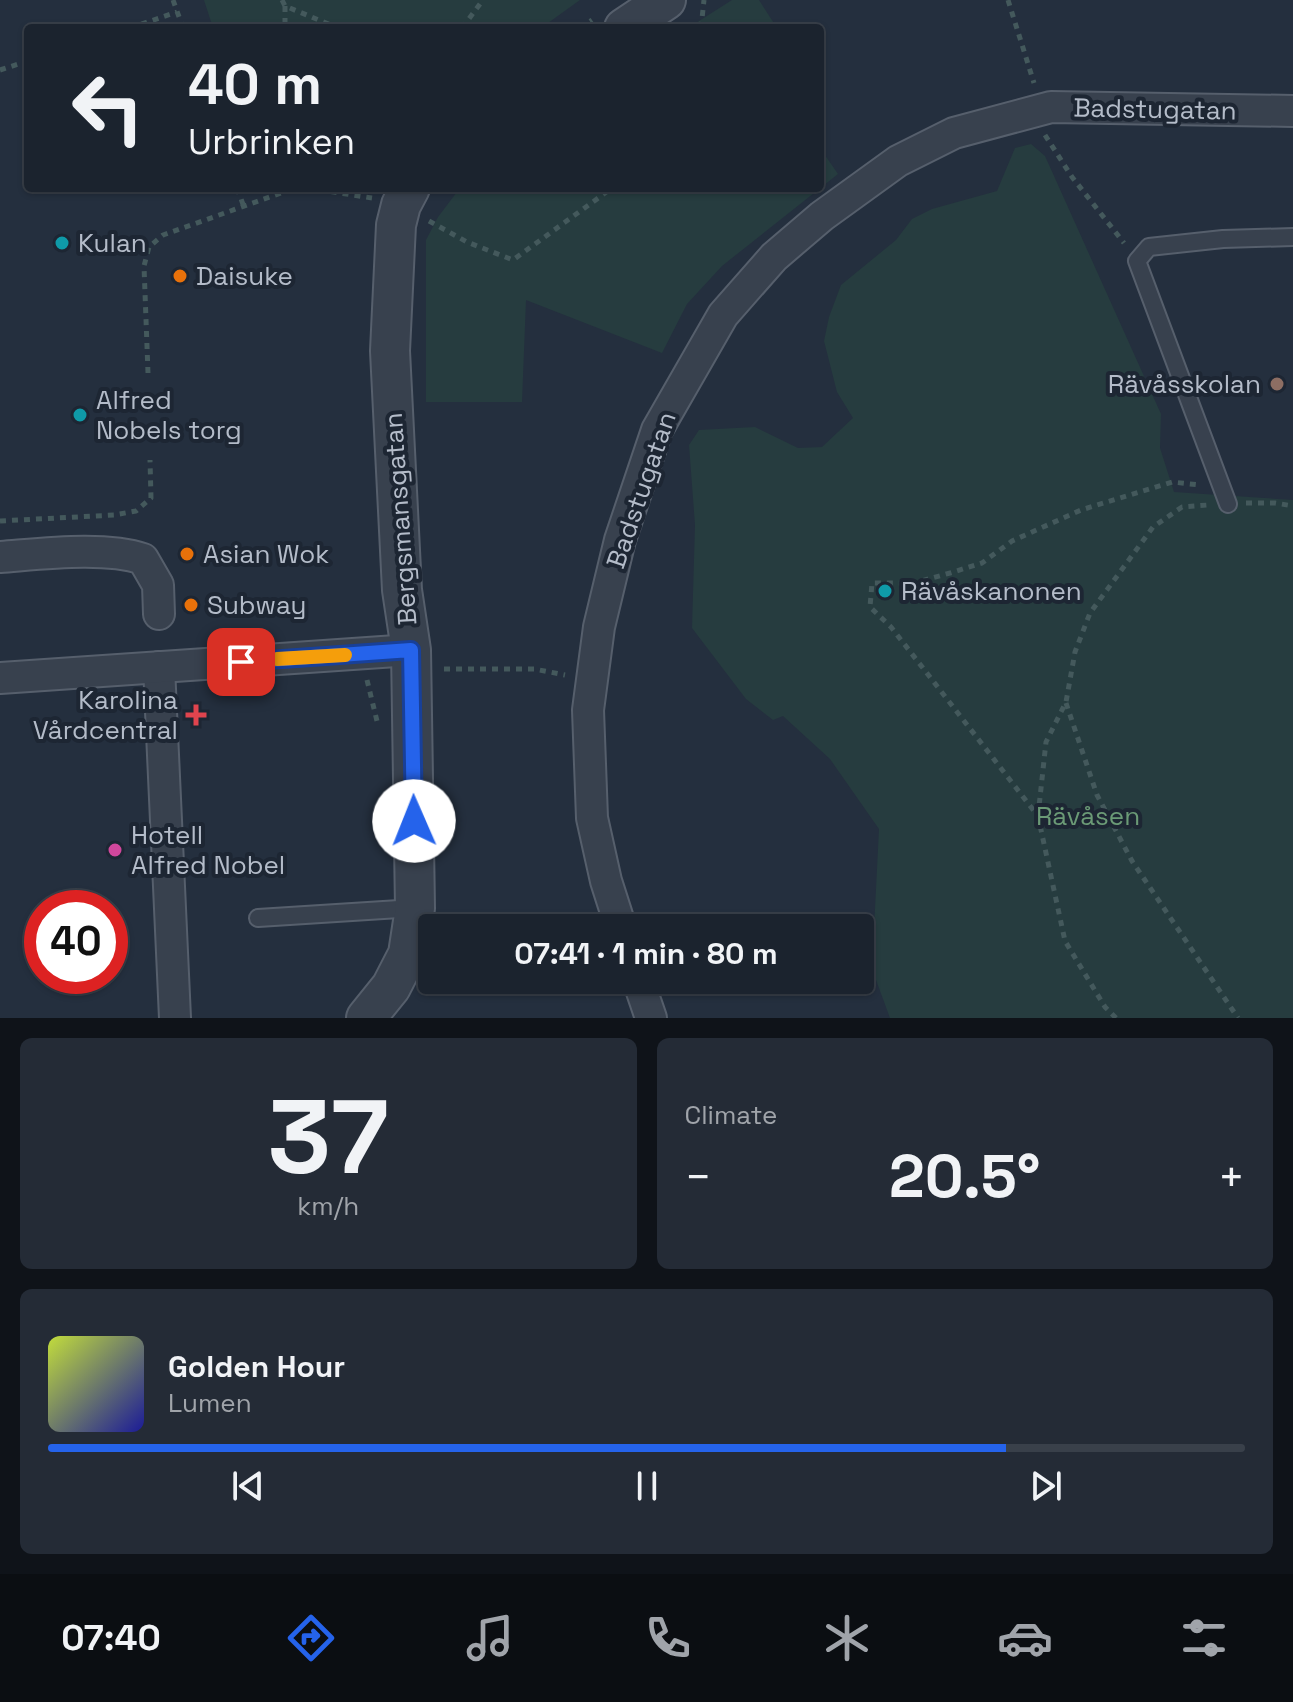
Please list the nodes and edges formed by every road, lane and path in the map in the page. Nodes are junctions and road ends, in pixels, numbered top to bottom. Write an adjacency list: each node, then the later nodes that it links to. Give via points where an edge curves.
1 (173, 0): 7 (path)
2 (483, 0): 12 (path)
3 (666, 0): 13 (street)
4 (704, 0): 14 (path)
5 (1008, 0): 17 (path)
6 (283, 3): 10 (path); 11 (path)
7 (177, 12): 8 (path); 9 (path)
8 (142, 24)
9 (182, 24)
10 (285, 24)
11 (329, 24)
12 (465, 24)
13 (630, 24)
14 (701, 24)
15 (24, 62): 16 (path)
16 (0, 70)
17 (1032, 72)
18 (1293, 111): 42 (street, Badstugatan, via 1051,107 954,133 898,161 822,216 774,257 723,315 657,430 620,540 599,627 588,710 592,818)
19 (1049, 127): 27 (path, via 1040,128)
20 (238, 192): 25 (path)
21 (284, 192): 25 (path)
22 (350, 192): 24 (path)
23 (606, 192): 24 (path, via 513,260 467,242)
24 (394, 196): 35 (street, Bergsmansgatan, via 390,351 402,590)
25 (244, 207): 28 (path, via 163,235 149,247 144,266)
26 (1293, 237): 27 (lane, via 1149,247)
27 (1137, 261): 30 (lane)
28 (148, 373)
29 (150, 460): 32 (path, via 151,498 136,511)
30 (1228, 504): 31 (path); 39 (path, via 1182,507 1153,527 1090,613 1075,652); 40 (path, via 1204,485 1172,482 1081,510 1012,541 982,563 914,583 872,583 870,607)
31 (1293, 506)
32 (0, 521)
33 (0, 557): 34 (street, via 132,555 143,559 158,585)
34 (159, 614)
35 (411, 659): 36 (street); 37 (path); 41 (street, Bergsmansgatan)
36 (159, 667): 38 (street); 45 (street)
37 (564, 675)
38 (0, 678)
39 (1066, 702): 40 (path, via 1046,742); 49 (path, via 1097,795 1132,861)
40 (1038, 816): 48 (path, via 1065,941)
41 (415, 908): 43 (lane); 46 (street, Bergsmansgatan, via 408,954)
42 (617, 914)
43 (258, 918)
44 (643, 994): 47 (street)
45 (175, 1018)
46 (366, 1018)
47 (651, 1018)
48 (1116, 1018)
49 (1238, 1018)

